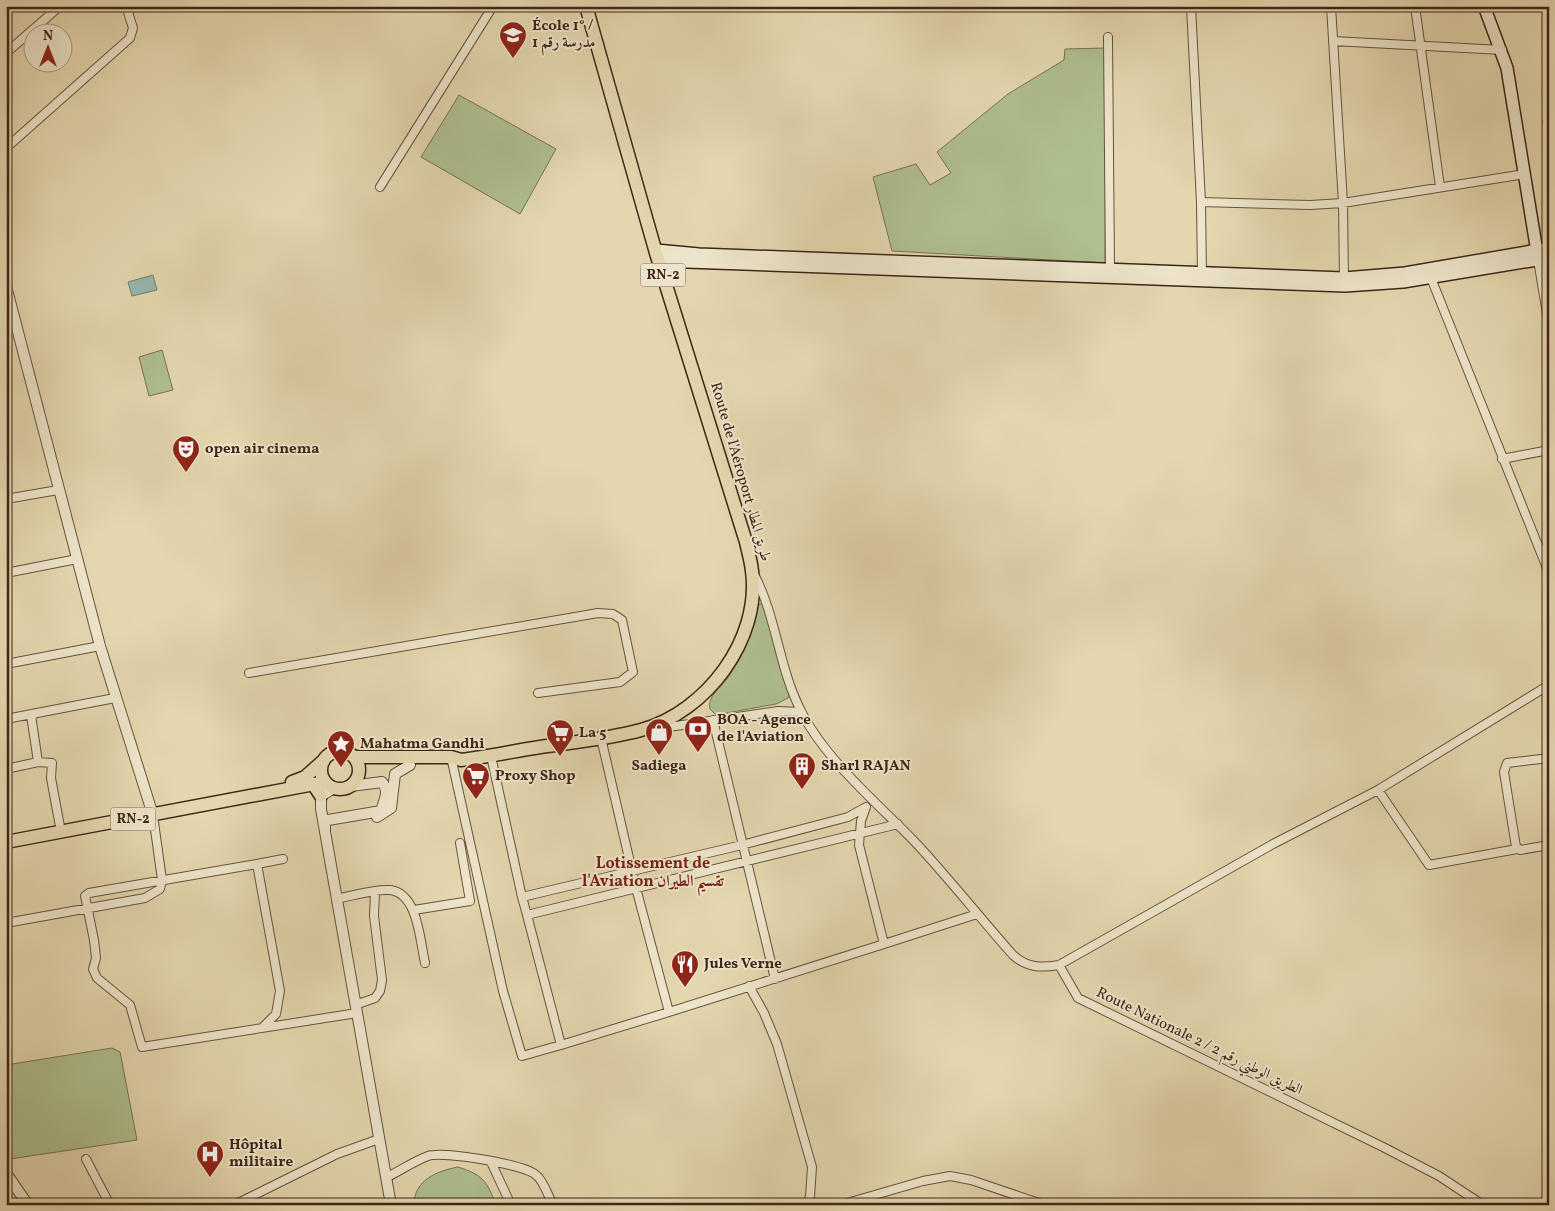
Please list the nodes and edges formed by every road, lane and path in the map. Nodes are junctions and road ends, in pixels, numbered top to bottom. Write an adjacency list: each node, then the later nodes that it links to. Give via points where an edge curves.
1 (60, 6): 15 (street)
2 (126, 6): 16 (street, via 132,28 130,38)
3 (494, 6): 18 (street)
4 (586, 6): 23 (main road, Route de l'Aéroport طريق المطار / RN-2)
5 (1191, 6): 20 (street)
6 (1331, 6): 12 (street)
7 (1415, 6): 13 (street)
8 (1484, 6): 14 (main road)
9 (1546, 6): 10 (street)
10 (1549, 14)
11 (1108, 37): 25 (street)
12 (1333, 40): 13 (street); 21 (street)
13 (1420, 46): 14 (street); 19 (street)
14 (1502, 50): 17 (main road)
15 (6, 52)
16 (6, 148)
17 (1525, 174): 19 (street); 22 (main road)
18 (380, 187)
19 (1440, 188): 21 (street)
20 (1201, 202): 21 (street); 26 (street)
21 (1343, 203): 28 (street)
22 (1543, 254): 27 (main road); 28 (main road); 31 (street)
23 (657, 256): 24 (main road); 37 (main road, Route de l'Aéroport طريق المطار / RN-2)
24 (900, 266): 25 (main road); 26 (main road)
25 (1110, 269): 26 (main road)
26 (1202, 277): 28 (main road)
27 (1431, 278): 28 (main road, via 1383,285); 33 (street)
28 (1344, 282)
29 (6, 286): 30 (street)
30 (8, 302): 34 (street)
31 (1549, 326)
32 (1549, 450): 33 (street)
33 (1502, 459): 39 (street)
34 (58, 490): 35 (street); 36 (street)
35 (6, 499)
36 (77, 560): 38 (street); 40 (street)
37 (753, 572): 46 (street, via 771,615); 50 (main road, Route de l'Aéroport طريق المطار / RN-2, via 751,603 731,660 692,705)
38 (6, 573)
39 (1549, 573)
40 (100, 646): 41 (street); 45 (street)
41 (6, 664)
42 (249, 673): 44 (street, via 598,613 613,614 622,620 633,672 620,682)
43 (1549, 686): 63 (street)
44 (538, 693)
45 (115, 698): 47 (street); 68 (street)
46 (801, 712): 49 (street, via 778,711); 66 (street, via 815,736)
47 (31, 715): 48 (street); 57 (street)
48 (6, 719)
49 (713, 720): 50 (street); 76 (street)
50 (642, 730): 51 (main road, Route de l'Aéroport طريق المطار / RN-2)
51 (601, 738): 52 (main road, Route de l'Aéroport طريق المطار / RN-2); 81 (street)
52 (491, 756): 55 (main road, Route de l'Aéroport طريق المطار / RN-2); 85 (street)
53 (355, 757): 55 (main road, Route de l'Aéroport طريق المطار / RN-2); 56 (main road, RN-2, via 346,751 336,751); 60 (main road)
54 (1549, 758): 77 (street, via 1507,763 1505,767)
55 (455, 760): 58 (main road, Route de l'Aéroport طريق المطار / RN-2); 100 (street, via 499,972 522,1056)
56 (323, 761): 61 (main road); 64 (main road, RN-2, via 305,777)
57 (38, 762): 59 (street); 71 (street, via 52,764 51,778)
58 (410, 765): 60 (main road, Route de l'Aéroport طريق المطار / RN-2, via 374,765); 70 (street, via 393,777 394,798 389,812 328,824)
59 (6, 769)
60 (360, 773): 62 (main road)
61 (324, 785): 62 (main road, RN-2); 64 (main road, RN-2); 65 (main road)
62 (351, 786): 70 (street, via 382,782 386,791 381,811 328,820)
63 (1378, 790): 77 (street, via 1429,865); 94 (street, via 1274,844)
64 (259, 794): 68 (main road, RN-2)
65 (321, 796): 70 (street)
66 (872, 799): 67 (street); 69 (street)
67 (866, 807): 72 (street); 76 (street, via 848,817)
68 (153, 815): 71 (main road, RN-2); 82 (street)
69 (898, 824): 72 (street); 89 (street, via 941,869)
70 (325, 830): 86 (street)
71 (61, 832): 73 (main road, RN-2)
72 (859, 835): 79 (street); 92 (street)
73 (6, 842)
74 (460, 843): 88 (street, via 470,901)
75 (1549, 844): 77 (street)
76 (742, 845): 79 (street); 81 (street)
77 (1517, 849)
78 (284, 859): 80 (street)
79 (747, 862): 83 (street); 95 (street)
80 (258, 864): 82 (street); 99 (street, via 280,991 276,1014)
81 (631, 870): 83 (street); 85 (street)
82 (162, 880): 87 (street, via 160,889 145,898); 87 (street, via 89,893 85,896)
83 (636, 888): 90 (street); 98 (street)
84 (375, 892): 86 (street); 88 (street, via 389,890 398,893); 97 (street, via 374,916 382,980 375,998)
85 (522, 897): 90 (street)
86 (336, 899): 97 (street)
87 (87, 909): 91 (street); 99 (street, via 96,958 93,969 97,978 130,1005 142,1048)
88 (414, 910): 93 (street)
89 (977, 914): 92 (street); 94 (street, via 1020,962 1042,968)
90 (527, 915): 100 (street)
91 (6, 923)
92 (884, 944): 95 (street)
93 (425, 963)
94 (1059, 965): 115 (street, Route Nationale 2 / الطريق الوطني رقم 2, via 1078,998 1383,1147 1439,1176)
95 (776, 978): 96 (street)
96 (749, 986): 98 (street); 112 (street, via 777,1044 812,1167 810,1197)
97 (356, 1009): 99 (street); 101 (street)
98 (669, 1012): 100 (street)
99 (263, 1027)
100 (562, 1045)
101 (379, 1139): 105 (street); 108 (street, via 337,1154)
102 (86, 1159): 107 (street)
103 (491, 1162): 105 (street, via 427,1156); 110 (street); 111 (street, via 519,1167 538,1176)
104 (6, 1173): 106 (street)
105 (387, 1178): 109 (street)
106 (28, 1205)
107 (110, 1205)
108 (234, 1205)
109 (392, 1205)
110 (511, 1205)
111 (552, 1205)
112 (806, 1205)
113 (840, 1205): 114 (street, via 950,1176)
114 (1044, 1205)
115 (1483, 1205)

